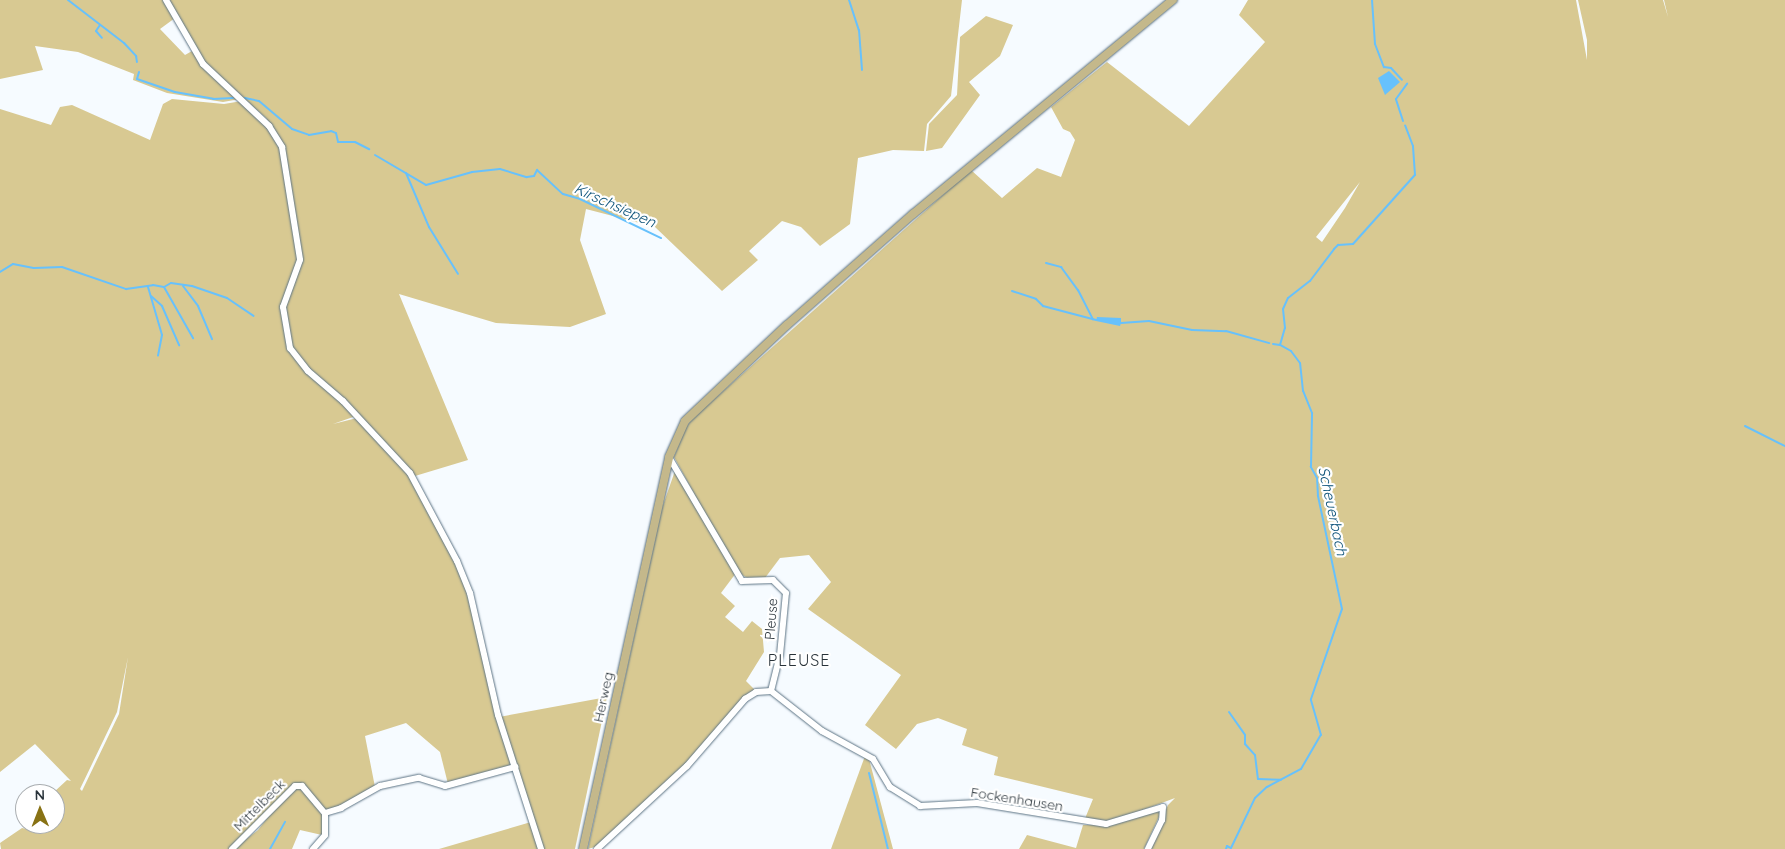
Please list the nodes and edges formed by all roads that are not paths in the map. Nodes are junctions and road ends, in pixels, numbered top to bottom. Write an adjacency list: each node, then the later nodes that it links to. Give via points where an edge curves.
1 (166, 0): 5 (street, via 202,64 275,133 284,156 300,260 283,307 290,348 308,372 343,401 418,485 466,580 498,715)
2 (1173, 0): 3 (main road, Herweg, via 968,167 787,324 690,415 676,435)
3 (669, 457): 4 (street, Pleuse, via 742,581 773,580 786,593 780,655); 10 (main road, Herweg)
4 (771, 691): 11 (street, via 756,692 746,699 665,788); 12 (street, Fockenhausen, via 822,730 873,759 890,787 920,806 977,803 1106,824 1163,807 1162,820)
5 (515, 767): 6 (street, via 446,786 420,778 380,786 341,808); 9 (street)
6 (325, 813): 7 (street, Mittelbeck, via 302,786 295,786); 8 (street, via 325,835)
7 (232, 849)
8 (312, 849)
9 (541, 849)
10 (583, 849)
11 (597, 849)
12 (1148, 849)

